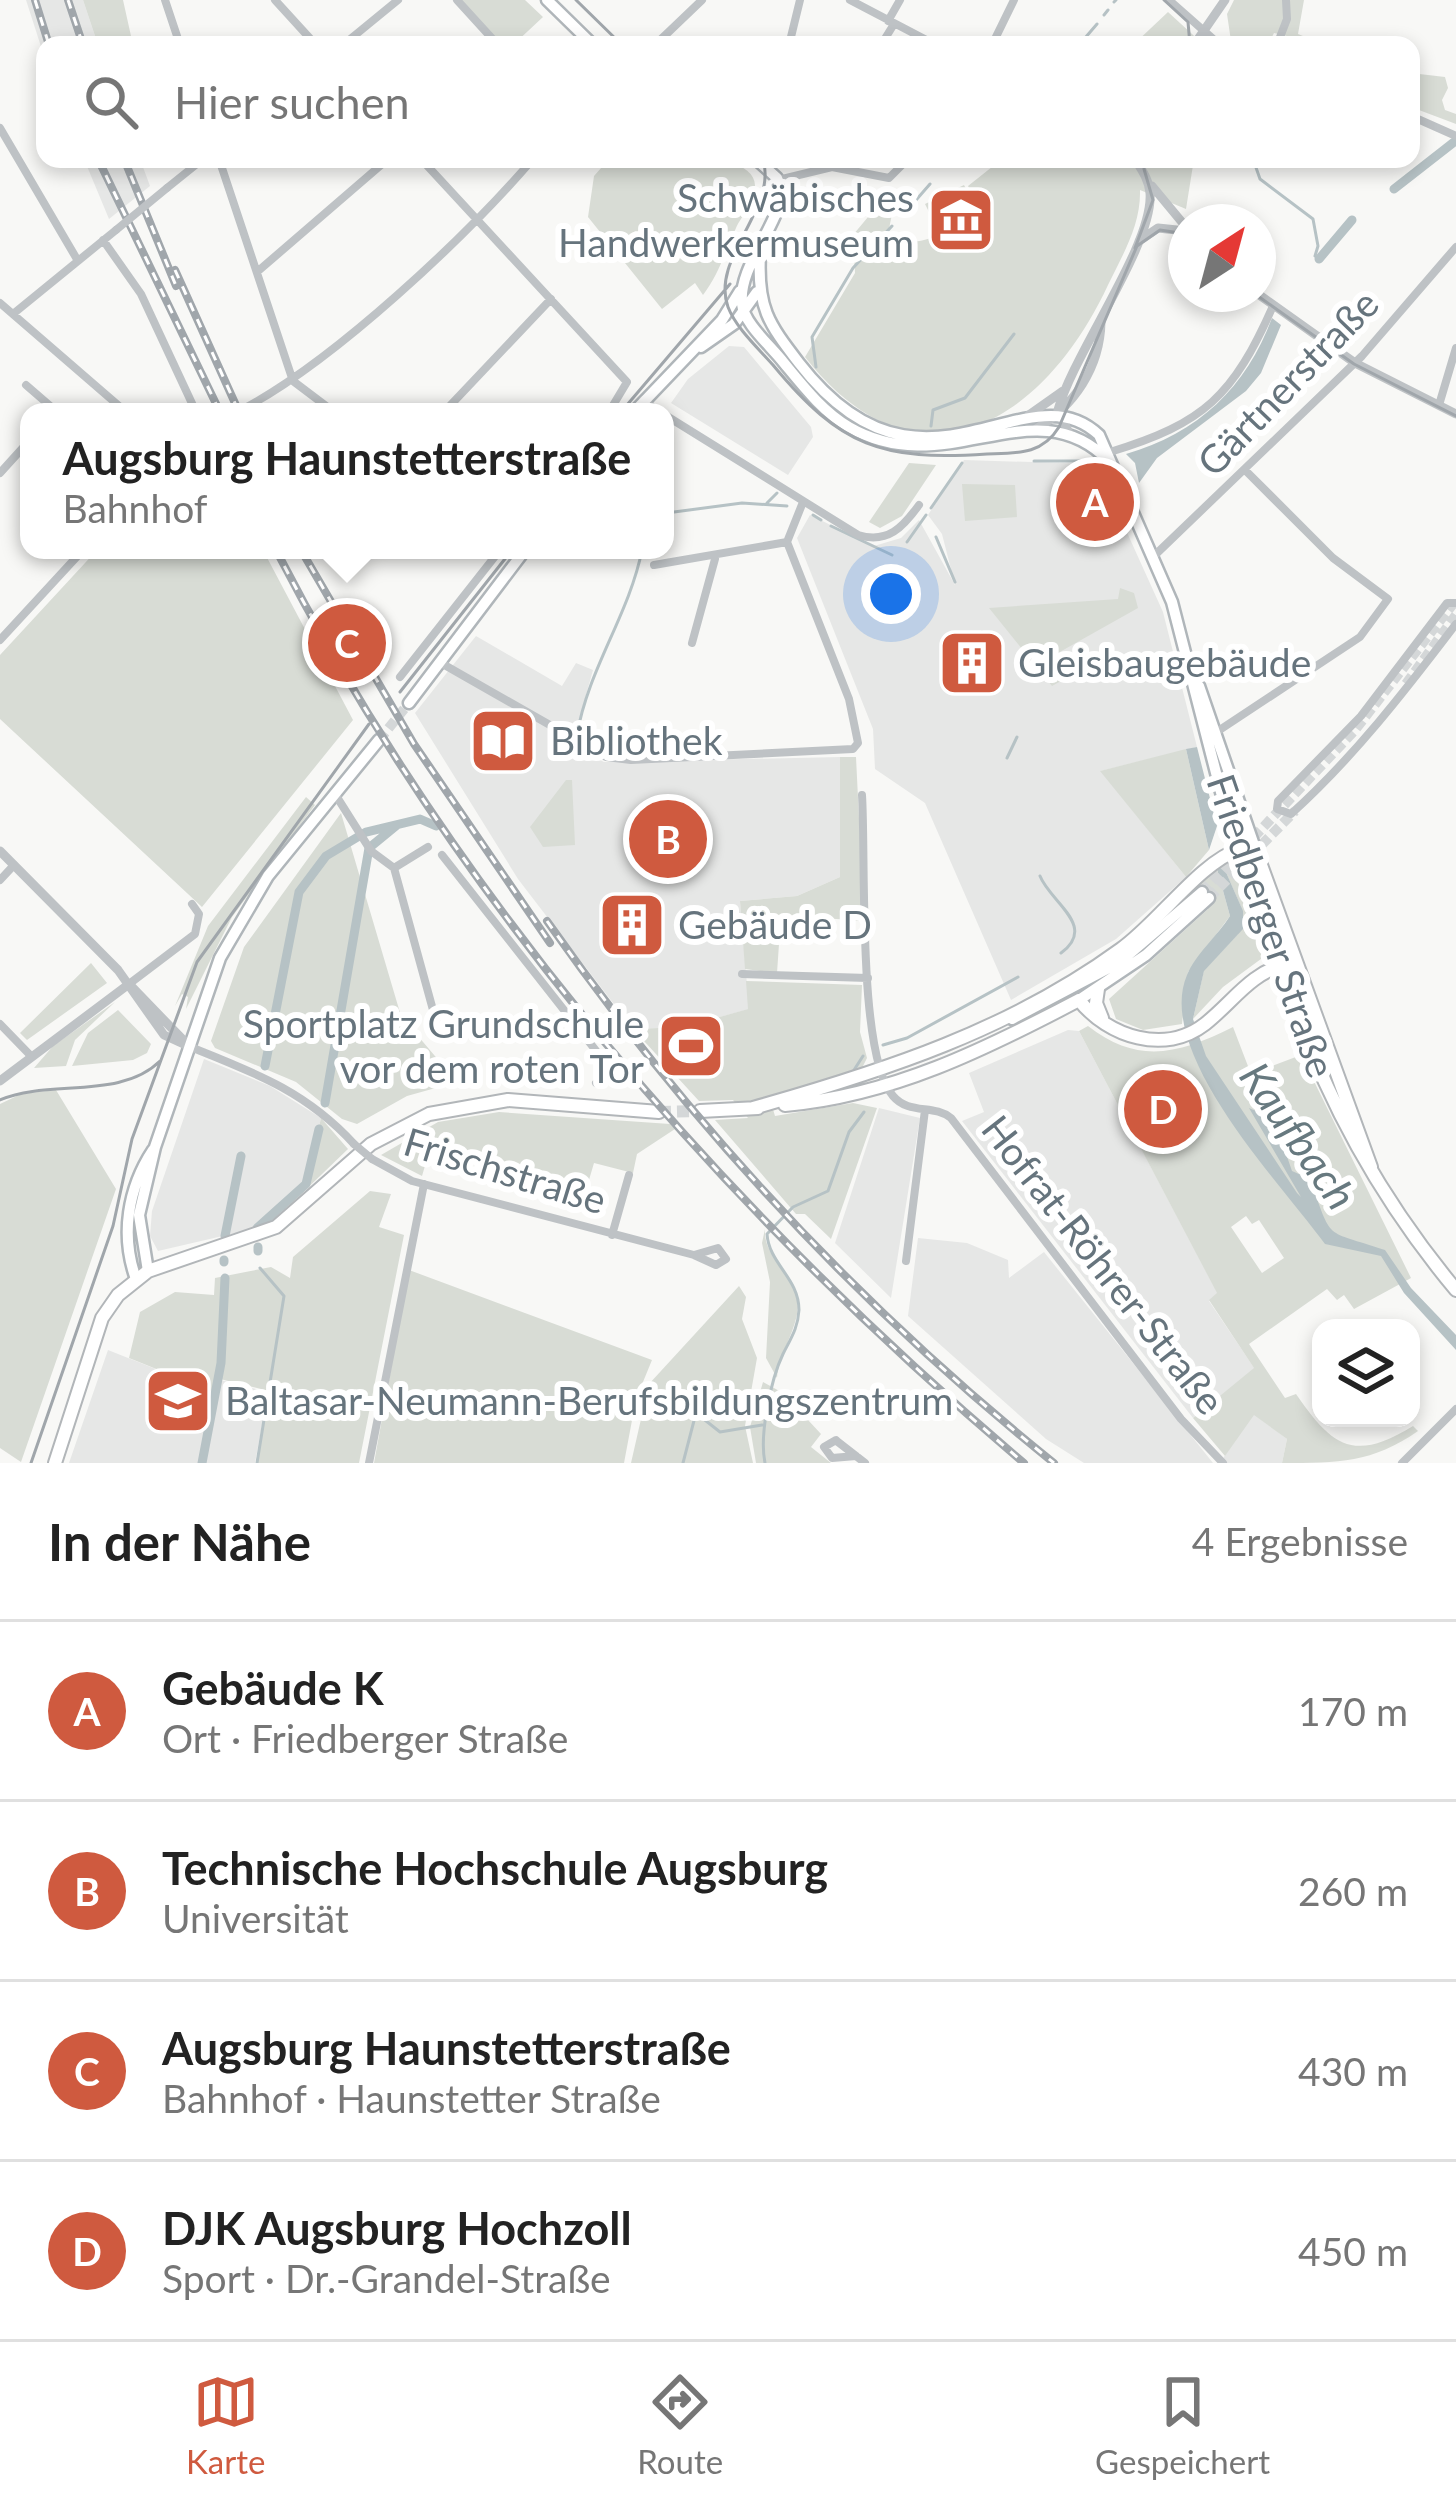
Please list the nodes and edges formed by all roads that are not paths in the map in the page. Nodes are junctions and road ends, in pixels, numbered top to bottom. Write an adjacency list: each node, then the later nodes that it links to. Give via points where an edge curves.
1 (165, 0): 16 (street)
2 (275, 0): 17 (street)
3 (398, 0): 18 (street)
4 (457, 0): 19 (street)
5 (703, 0): 21 (street)
6 (800, 0): 22 (street)
7 (850, 0): 14 (street)
8 (900, 0): 14 (street)
9 (1014, 0): 25 (street)
10 (1169, 0): 15 (street)
11 (1225, 0): 15 (street)
12 (1286, 0): 27 (street)
13 (552, 4): 20 (main road)
14 (891, 23): 23 (street); 24 (street)
15 (1203, 34): 26 (street)
16 (177, 36)
17 (308, 36)
18 (354, 36)
19 (490, 36)
20 (584, 36)
21 (673, 36)
22 (791, 36)
23 (885, 36)
24 (918, 36)
25 (996, 36)
26 (1206, 36)
27 (1281, 36)
28 (1420, 120): 30 (street)
29 (0, 128): 51 (street)
30 (1456, 136)
31 (192, 168): 46 (street, bridge)
32 (222, 168): 53 (street)
33 (378, 168): 53 (street)
34 (430, 168): 44 (street)
35 (525, 168): 44 (street)
36 (765, 168): 42 (main road)
37 (815, 168): 42 (street)
38 (850, 168): 39 (street, via 889,178)
39 (899, 168)
40 (1141, 168): 41 (street)
41 (1146, 176): 43 (street); 48 (street, via 1150,204)
42 (778, 180): 49 (main road, via 781,200)
43 (1168, 205)
44 (477, 219): 56 (street); 68 (street)
45 (1168, 228): 48 (street)
46 (103, 240): 51 (street); 75 (street, via 141,294)
47 (1456, 247): 50 (street, Gärtnerstraße)
48 (1132, 250): 64 (street)
49 (760, 254): 54 (main road); 55 (main road)
50 (1448, 257): 52 (street); 67 (street, Gärtnerstraße)
51 (78, 261): 61 (street)
52 (1456, 268)
53 (257, 272): 68 (street)
54 (742, 289): 60 (main road); 62 (main road)
55 (757, 292): 60 (main road); 63 (main road)
56 (551, 299): 78 (street); 79 (street, via 627,382)
57 (0, 302): 61 (street)
58 (1276, 308): 67 (street)
59 (1270, 312): 90 (street, via 1230,387 1170,431)
60 (744, 313): 62 (main road); 63 (main road); 66 (main road); 88 (main road, via 821,405 859,432 928,448)
61 (13, 314): 74 (street)
62 (722, 320): 66 (main road)
63 (768, 320): 85 (main road, via 824,392 889,433 942,439)
64 (1101, 322): 70 (street); 71 (street)
65 (1456, 348): 82 (street)
66 (686, 356): 72 (main road)
67 (1355, 363): 82 (street); 92 (street, Gärtnerstraße)
68 (293, 381): 76 (street); 77 (street)
69 (26, 386): 73 (street)
70 (1063, 391): 84 (street); 85 (street)
71 (1077, 394): 84 (street); 86 (street)
72 (644, 400): 80 (main road); 81 (street)
73 (47, 403)
74 (116, 403)
75 (192, 403)
76 (254, 403)
77 (322, 403)
78 (453, 403)
79 (614, 403)
80 (642, 403)
81 (648, 403)
82 (1439, 405): 83 (street)
83 (1456, 414)
84 (1059, 416): 85 (main road); 86 (main road); 88 (street); 89 (street)
85 (1025, 417)
86 (1077, 418): 90 (main road, Friedberger Straße)
87 (674, 422): 93 (street)
88 (1036, 429): 89 (main road)
89 (1068, 431): 91 (main road, Friedberger Straße)
90 (1110, 452): 91 (main road, Friedberger Straße)
91 (1116, 468): 96 (main road, Friedberger Straße)
92 (1246, 470): 96 (street, Gärtnerstraße); 112 (street, via 1333,558 1388,598 1360,637)
93 (802, 502): 94 (street, via 873,538 898,531); 95 (street)
94 (919, 505)
95 (787, 542): 100 (street); 106 (street, via 849,699 856,746 606,757)
96 (1155, 555): 108 (main road, Friedberger Straße)
97 (75, 559): 104 (street)
98 (491, 559): 107 (street)
99 (518, 559): 106 (main road)
100 (715, 559): 101 (street); 105 (street)
101 (658, 562)
102 (1456, 603): 110 (street, via 1447,603)
103 (1456, 624): 111 (street)
104 (0, 640)
105 (692, 643)
106 (441, 663): 109 (main road)
107 (400, 677)
108 (1195, 678): 112 (main road, Friedberger Straße); 117 (main road, Friedberger Straße)
109 (409, 704)
110 (1360, 716): 111 (street); 111 (street, via 1277,809 1293,812)
111 (1375, 728)
112 (1215, 733): 119 (main road, Friedberger Straße)
113 (379, 740): 114 (main road)
114 (334, 793): 122 (street, via 364,841); 135 (main road, via 233,932)
115 (862, 795): 127 (street)
116 (428, 847): 122 (street)
117 (1235, 850): 119 (main road); 125 (main road, Friedberger Straße); 132 (main road, via 1120,950)
118 (0, 851): 121 (street)
119 (1257, 854): 125 (main road, Friedberger Straße)
120 (442, 855): 139 (street, via 612,1071)
121 (14, 866): 123 (street); 128 (street)
122 (394, 868): 131 (street)
123 (0, 880)
124 (192, 904): 128 (street, via 195,934)
125 (1287, 963): 134 (main road, via 1241,985 1202,1026 1180,1036 1135,1038); 151 (main road, Friedberger Straße, via 1371,1167)
126 (742, 974): 127 (street)
127 (868, 979): 137 (street)
128 (129, 984): 135 (street); 136 (street)
129 (1098, 989): 130 (main road); 130 (main road, via 1146,956 1205,895); 134 (main road)
130 (1079, 993): 132 (main road); 134 (main road); 140 (main road, via 979,1051)
131 (433, 1010)
132 (1006, 1021): 137 (main road)
133 (0, 1024): 136 (street)
134 (1106, 1024)
135 (188, 1046): 146 (street, Frischstraße, bridge, via 285,1084 371,1159); 150 (main road, via 129,1210 128,1249)
136 (32, 1056): 138 (street)
137 (880, 1071): 140 (street); 141 (main road)
138 (0, 1082)
139 (596, 1083)
140 (886, 1085): 141 (main road); 142 (street, Hofrat-Röhrer-Straße, via 902,1104)
141 (753, 1108): 143 (main road)
142 (925, 1110): 149 (street); 157 (street, Hofrat-Röhrer-Straße, via 952,1118)
143 (700, 1111)
144 (659, 1112): 150 (main road, via 508,1100 429,1114 371,1144 276,1226)
145 (628, 1174): 147 (street)
146 (424, 1184): 147 (street, Frischstraße); 155 (street)
147 (612, 1235): 148 (street, Frischstraße)
148 (694, 1255)
149 (906, 1261)
150 (142, 1275): 154 (main road, via 102,1318)
151 (1456, 1290)
152 (1456, 1409): 158 (street)
153 (856, 1456): 156 (street)
154 (52, 1459)
155 (369, 1463)
156 (865, 1463)
157 (1222, 1463)
158 (1402, 1463)

